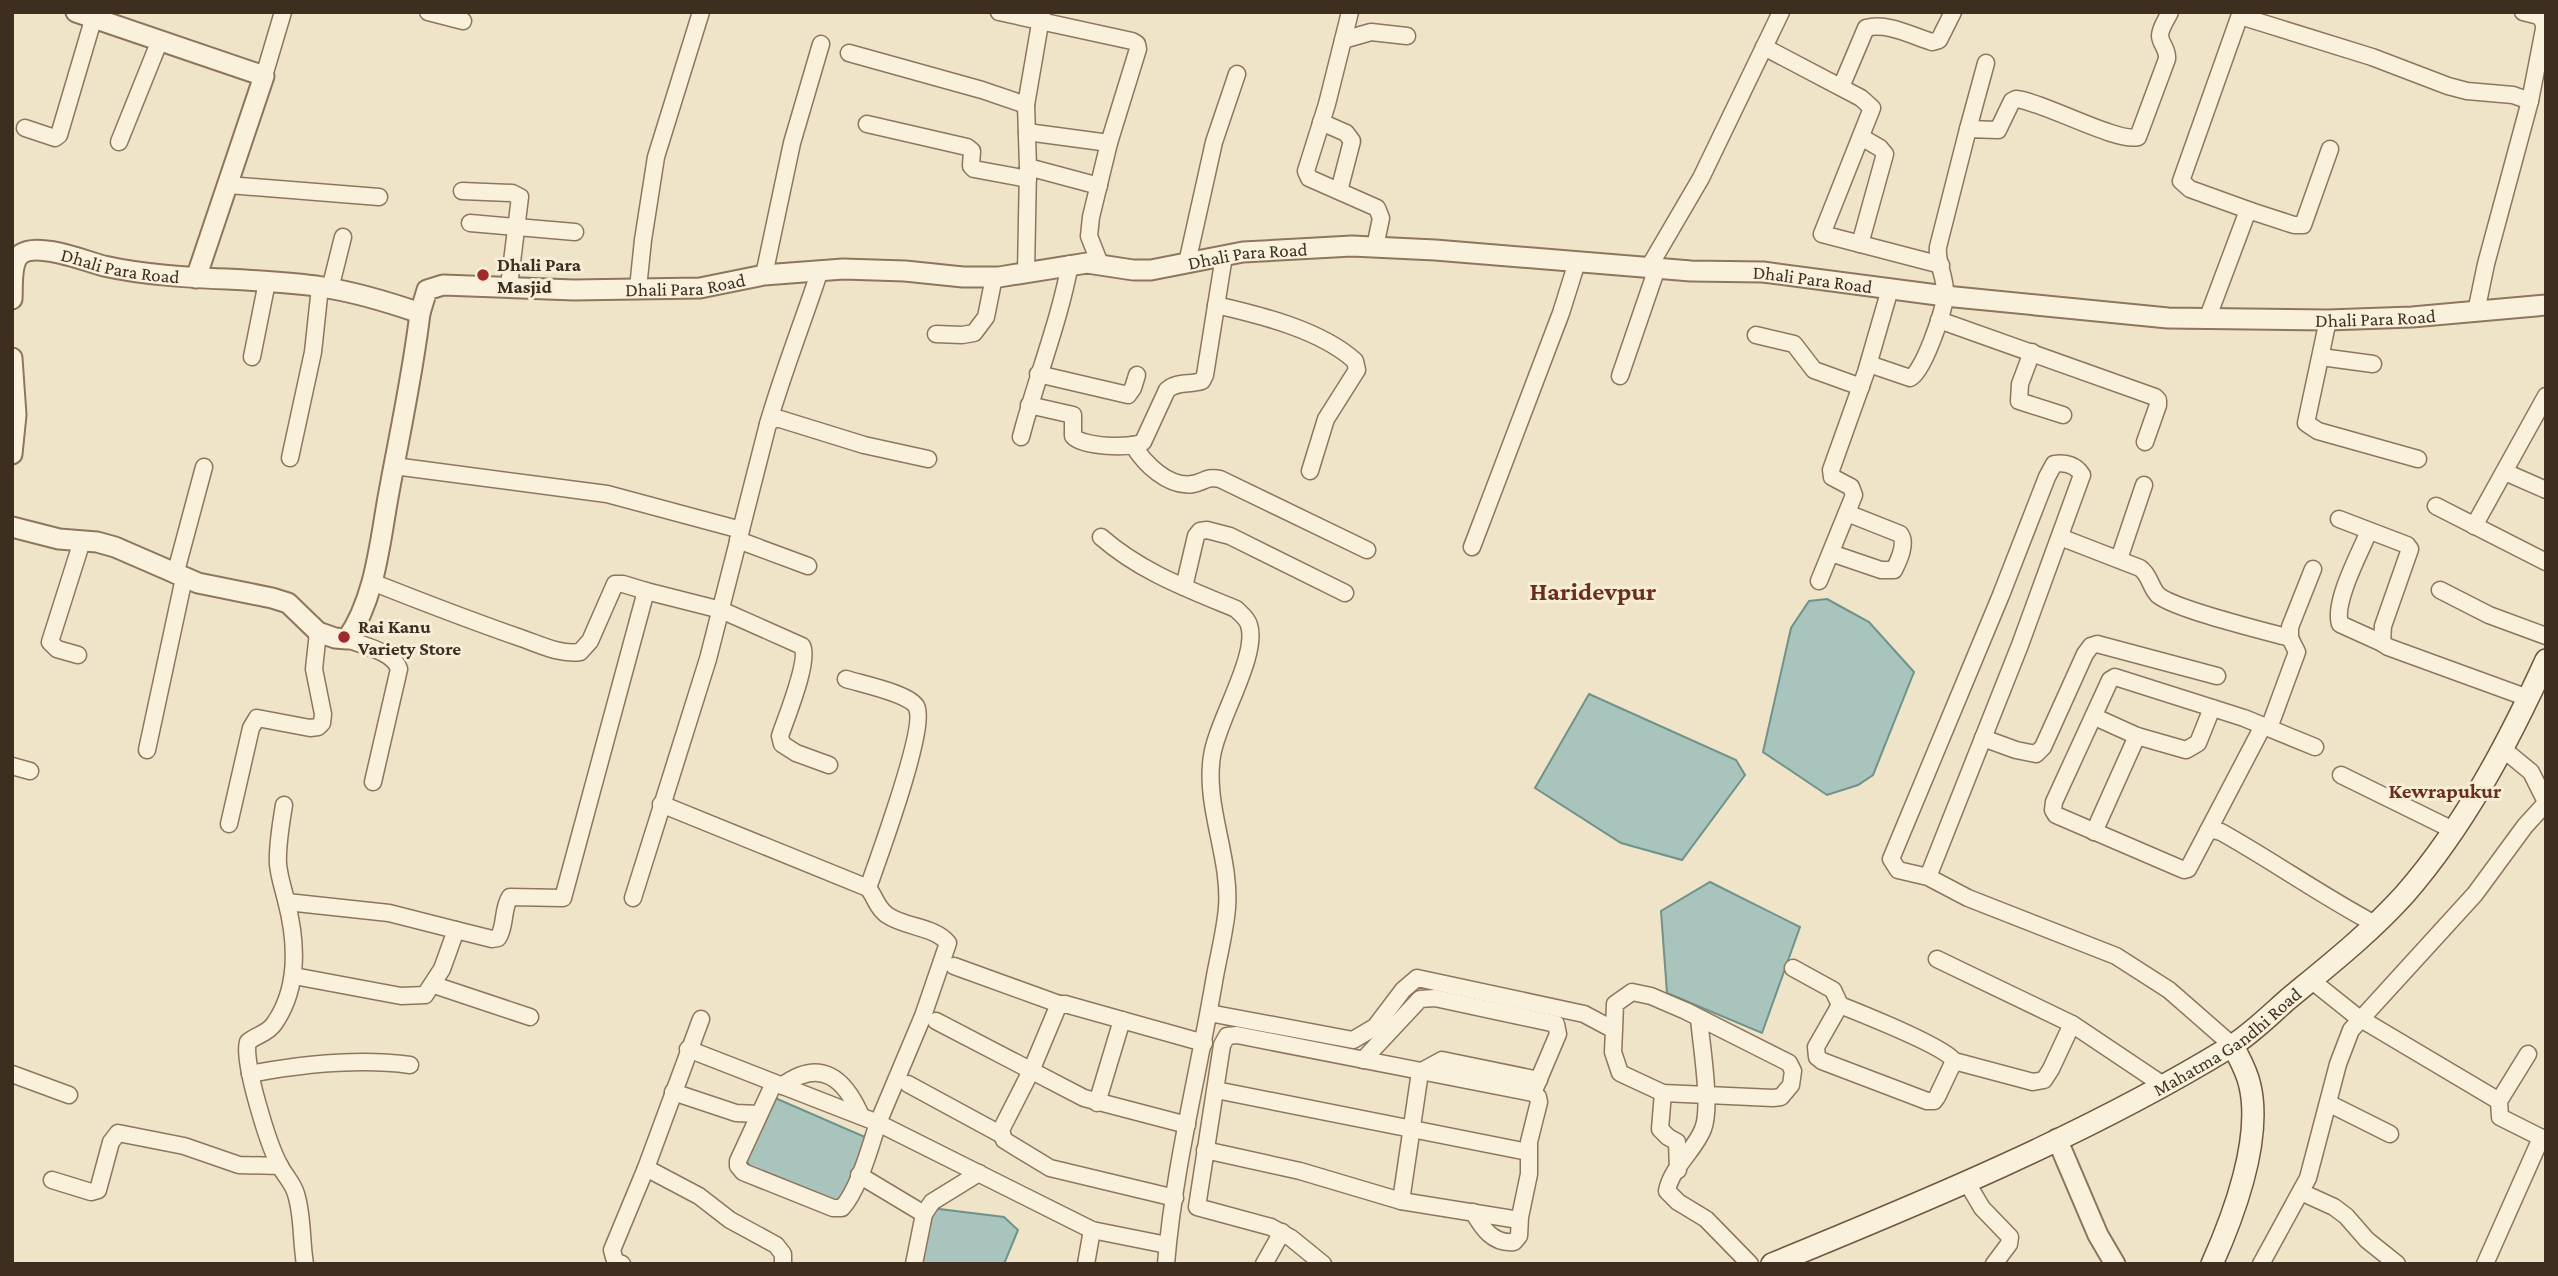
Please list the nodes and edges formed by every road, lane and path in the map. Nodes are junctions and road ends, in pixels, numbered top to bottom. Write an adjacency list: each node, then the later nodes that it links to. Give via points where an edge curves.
1 (283, 12): 22 (street)
2 (701, 12): 63 (street, via 656,157)
3 (999, 12): 12 (street)
4 (1350, 12): 16 (street)
5 (1781, 12): 18 (street)
6 (1953, 12): 23 (street, via 1939,40 1932,42 1884,27 1866,27)
7 (2170, 12): 29 (street, via 2160,38 2167,59 2138,137 2112,133 2016,99 1998,130)
8 (2523, 12): 24 (street, via 2539,16 2544,23)
9 (431, 13): 13 (street)
10 (2241, 14): 24 (street, via 2467,92 2513,95); 41 (street, via 2181,181 2190,189)
11 (84, 16): 15 (street); 28 (street, via 58,135 48,138)
12 (1041, 17): 25 (street); 33 (street, via 1137,44)
13 (463, 22)
14 (1406, 36): 16 (street, via 1371,32)
15 (160, 40): 22 (street); 32 (street)
16 (1343, 40): 26 (street)
17 (821, 44): 57 (street, via 792,143)
18 (1764, 47): 23 (street); 54 (street)
19 (849, 53): 25 (street)
20 (1986, 62): 29 (street)
21 (1237, 74): 50 (street, via 1214,142)
22 (264, 76): 36 (street)
23 (1840, 86): 31 (street, via 1872,108)
24 (2530, 102): 69 (street)
25 (1026, 104): 30 (street)
26 (1321, 122): 39 (street, via 1346,133 1352,141); 39 (street, via 1307,175)
27 (867, 124): 35 (street, via 967,147 972,151 974,169)
28 (25, 128)
29 (1968, 129): 53 (street, via 1938,247)
30 (1027, 132): 33 (street); 35 (street)
31 (1861, 137): 46 (street, via 1885,154); 46 (street, via 1822,234)
32 (119, 142)
33 (1109, 143): 37 (street)
34 (2330, 149): 41 (street, via 2303,225)
35 (1028, 173): 37 (street); 56 (street)
36 (228, 185): 40 (street); 59 (street)
37 (1099, 186): 52 (street, via 1089,236)
38 (462, 191): 43 (street, via 517,194 521,201)
39 (1339, 191): 47 (street, via 1380,212)
40 (379, 197)
41 (2251, 211): 71 (street)
42 (470, 223): 43 (street)
43 (517, 226): 44 (street); 61 (street)
44 (575, 232)
45 (343, 237): 62 (street)
46 (1860, 244): 53 (street)
47 (1375, 247): 48 (street, Dhali Para Road, via 1299,247); 49 (street, Dhali Para Road)
48 (1224, 256): 50 (street, Dhali Para Road); 67 (street)
49 (1577, 262): 54 (street, Dhali Para Road); 113 (street)
50 (1187, 263): 52 (street, Dhali Para Road, via 1151,270)
51 (1070, 264): 52 (street, Dhali Para Road); 56 (street, Dhali Para Road); 82 (street)
52 (1100, 264)
53 (1941, 265): 65 (street)
54 (1653, 267): 64 (street, Dhali Para Road, via 1763,272); 84 (street)
55 (820, 271): 57 (street, Dhali Para Road); 58 (street, Dhali Para Road); 89 (street)
56 (1026, 274): 58 (street, Dhali Para Road)
57 (764, 275): 63 (street, Dhali Para Road, via 699,288)
58 (994, 277): 74 (street, via 986,317 974,333)
59 (196, 278): 60 (street, Dhali Para Road); 66 (street, Dhali Para Road, via 136,272 32,250 20,254 14,263)
60 (267, 282): 62 (street, Dhali Para Road); 77 (street)
61 (509, 286): 63 (street, Dhali Para Road); 70 (street, Dhali Para Road, via 433,287 423,297)
62 (325, 288): 70 (street, Dhali Para Road); 94 (street)
63 (638, 288)
64 (1891, 289): 65 (street, Dhali Para Road); 80 (street)
65 (1945, 296): 71 (street, Dhali Para Road, via 2168,318); 72 (street)
66 (12, 299)
67 (1216, 305): 92 (street, via 1202,381 1174,384 1167,390 1148,436); 99 (street, via 1284,323 1355,361 1357,370 1326,419)
68 (2546, 305): 69 (street, Dhali Para Road)
69 (2476, 312): 73 (street, Dhali Para Road)
70 (420, 313): 97 (street)
71 (2208, 317): 73 (street, Dhali Para Road)
72 (1939, 320): 76 (street); 80 (street, via 1914,377)
73 (2329, 320): 78 (street)
74 (936, 334)
75 (1756, 335): 85 (street, via 1794,344 1814,370)
76 (2032, 352): 88 (street, via 2019,401); 91 (street, via 2155,397 2158,405)
77 (252, 357)
78 (2321, 357): 81 (street); 95 (street, via 2306,423 2318,431)
79 (12, 358): 93 (street, via 16,415)
80 (1869, 364): 85 (street)
81 (2373, 364)
82 (1038, 374): 83 (street, via 1124,395 1131,393); 86 (street)
83 (1137, 375)
84 (1620, 376)
85 (1861, 387): 104 (street, via 1831,470 1832,477 1853,491)
86 (1029, 405): 90 (street); 92 (street, via 1070,412 1073,436 1081,442)
87 (2543, 407): 100 (street)
88 (2063, 415)
89 (768, 424): 96 (street, via 780,419); 109 (street)
90 (1021, 437)
91 (2145, 442)
92 (1133, 445): 114 (street, via 1149,466 1171,479 1190,484 1206,477 1220,478)
93 (12, 454)
94 (290, 458)
95 (2418, 459)
96 (928, 460)
97 (394, 466): 109 (street, via 607,494); 122 (street)
98 (204, 467): 120 (street)
99 (1310, 471)
100 (2505, 472): 102 (street); 106 (street)
101 (2144, 485): 116 (street)
102 (2546, 490)
103 (2436, 506): 106 (street)
104 (1847, 513): 115 (street); 115 (street, via 1900,534 1903,543 1897,565 1894,570 1881,570)
105 (2339, 519): 108 (street)
106 (2474, 526): 117 (street)
107 (12, 527): 112 (street)
108 (2369, 530): 132 (street, via 2410,549 2383,626); 132 (street, via 2338,619 2340,625)
109 (739, 535): 118 (street); 127 (street)
110 (1101, 537): 123 (street, via 1135,564)
111 (2060, 537): 116 (street); 142 (street); 158 (street, via 2082,475 2064,463 2054,464 2047,477 1891,859 1898,870)
112 (82, 541): 120 (street, via 115,547); 133 (street, via 50,642)
113 (1472, 547)
114 (1367, 550)
115 (1831, 552): 121 (street)
116 (2119, 559): 130 (street, via 2146,572 2164,599)
117 (2546, 562)
118 (808, 566)
119 (2313, 569): 130 (street)
120 (180, 576): 128 (street, via 288,603); 145 (street)
121 (1819, 581)
122 (372, 582): 125 (street, via 487,627 570,653 580,652 590,641 615,584); 131 (street)
123 (1184, 587): 126 (street, via 1196,536 1207,530 1230,536); 172 (street, via 1236,609 1250,627 1249,654 1211,758 1227,874 1227,908)
124 (2440, 590): 129 (street)
125 (646, 591): 127 (street); 163 (street, via 564,898 510,897 498,938)
126 (1345, 593)
127 (721, 610): 146 (street, via 802,646 804,665 780,736 782,744 796,753); 152 (street)
128 (318, 632): 131 (street); 154 (street, via 314,669 322,723 310,727 257,718)
129 (2546, 636)
130 (2290, 638): 140 (street, via 2297,652)
131 (347, 639): 150 (street, via 389,656 399,669)
132 (2382, 643): 137 (street)
133 (78, 655)
134 (2546, 660): 137 (main road, Mahatma Gandhi Road)
135 (2217, 676): 142 (street, via 2097,644 2085,654 2036,754)
136 (846, 679): 159 (street, via 905,698 918,712 899,799)
137 (2528, 698): 144 (main road, Mahatma Gandhi Road)
138 (2212, 708): 139 (street, via 2115,677); 140 (street); 141 (street, via 2193,748 2178,749)
139 (2095, 717): 141 (street); 157 (street, via 2053,810)
140 (2266, 727): 143 (street); 156 (street)
141 (2137, 736): 157 (street)
142 (1983, 738): 158 (street)
143 (2315, 747)
144 (2503, 749): 151 (street, via 2535,777); 155 (main road, Mahatma Gandhi Road)
145 (147, 750)
146 (829, 765)
147 (12, 766): 148 (street)
148 (30, 771)
149 (2341, 775): 155 (street)
150 (373, 782)
151 (2545, 801): 174 (street, via 2475,894)
152 (661, 804): 159 (street); 160 (street)
153 (284, 805): 161 (street, via 278,864)
154 (229, 824)
155 (2453, 830): 162 (main road, Mahatma Gandhi Road, via 2405,894)
156 (2208, 831): 157 (street, via 2184,870); 162 (street, via 2221,832)
157 (2094, 832)
158 (1928, 877): 182 (street, via 1968,898 2116,956 2169,990)
159 (868, 888): 206 (street, via 877,907 891,917 942,936 948,943)
160 (633, 898)
161 (287, 902): 163 (street, via 389,913); 167 (street, via 295,946)
162 (2375, 925): 168 (main road, Mahatma Gandhi Road)
163 (456, 930): 169 (street)
164 (1937, 959): 179 (street)
165 (954, 966): 170 (street)
166 (1793, 968): 171 (street, via 1828,986)
167 (294, 976): 169 (street, via 401,996 425,995); 191 (street, via 274,1025 248,1042)
168 (2311, 980): 174 (street); 182 (main road, Mahatma Gandhi Road)
169 (433, 985): 173 (street)
170 (1059, 1004): 177 (street); 188 (street)
171 (1840, 1004): 186 (street, via 1931,1045); 186 (street, via 1816,1047 1816,1057 1822,1061 1927,1101 1937,1097)
172 (1209, 1013): 180 (street, via 1353,1040 1375,1027 1418,978 1584,1014); 181 (street)
173 (530, 1017)
174 (2358, 1017): 201 (street); 203 (street)
175 (1699, 1018): 180 (street, via 1632,992 1615,1003); 199 (street); 199 (street, via 1769,1052 1793,1070 1791,1085 1781,1097)
176 (701, 1019): 183 (street)
177 (1122, 1020): 181 (street); 202 (street)
178 (936, 1021): 188 (street)
179 (2072, 1024): 186 (street, via 2051,1069 2039,1082); 194 (street)
180 (1614, 1030): 198 (street, via 1613,1052 1620,1073)
181 (1205, 1043): 207 (street)
182 (2233, 1046): 194 (main road, Mahatma Gandhi Road); 242 (main road, via 2250,1087 2252,1129 2248,1164)
183 (688, 1049): 193 (street); 197 (street)
184 (2528, 1054): 201 (street)
185 (1363, 1060): 189 (street); 195 (street, via 1420,999 1435,998 1556,1024 1558,1034); 196 (street, via 1227,1036)
186 (1954, 1061)
187 (410, 1065): 191 (street, via 332,1063)
188 (1031, 1071): 202 (street); 210 (street)
189 (1420, 1072): 195 (street); 208 (street)
190 (12, 1074): 200 (street)
191 (250, 1074): 215 (street)
192 (908, 1084): 210 (street)
193 (778, 1085): 204 (street); 205 (street); 205 (street, via 802,1074 833,1077 853,1096)
194 (2163, 1085): 211 (main road, Mahatma Gandhi Road)
195 (1536, 1086): 214 (street, via 1539,1102)
196 (1216, 1090): 208 (street); 213 (street)
197 (673, 1092): 204 (street, via 736,1113); 216 (street)
198 (1663, 1093): 199 (street); 217 (street, via 1660,1129 1677,1142)
199 (1705, 1094): 217 (street, via 1703,1130)
200 (69, 1096)
201 (2499, 1101): 212 (street, via 2500,1117)
202 (1097, 1103): 207 (street)
203 (2328, 1103): 209 (street); 222 (street)
204 (759, 1114): 219 (street, via 738,1161 743,1172 838,1209 845,1205)
205 (861, 1116): 206 (street)
206 (878, 1123): 218 (street); 219 (street)
207 (1187, 1125): 223 (street)
208 (1410, 1130): 214 (street); 224 (street)
209 (2389, 1134)
210 (1002, 1135): 223 (street, via 1050,1168)
211 (2057, 1139): 221 (main road, Mahatma Gandhi Road); 241 (street)
212 (2544, 1139): 245 (street)
213 (1205, 1150): 224 (street); 229 (street, via 1197,1207)
214 (1528, 1153): 227 (street, via 1529,1174)
215 (280, 1166): 220 (street, via 239,1165 184,1146 118,1133 111,1142 98,1190); 231 (street, via 296,1194)
216 (646, 1168): 232 (street, via 612,1250 615,1261); 233 (street, via 776,1245)
217 (1678, 1170): 238 (street, via 1668,1194 1706,1219)
218 (979, 1173): 226 (street, via 932,1202); 228 (street)
219 (859, 1175): 226 (street)
220 (52, 1180)
221 (1966, 1181): 239 (main road, Mahatma Gandhi Road); 240 (street, via 1982,1208 2010,1237)
222 (2301, 1192): 243 (street); 244 (street, via 2334,1207)
223 (1175, 1198): 230 (street)
224 (1401, 1200): 225 (street)
225 (1473, 1212): 227 (street); 227 (street, via 1483,1229 1507,1243 1519,1236)
226 (924, 1214): 234 (street)
227 (1519, 1220)
228 (1092, 1230): 230 (street); 235 (street)
229 (1282, 1232): 236 (street); 237 (street)
230 (1167, 1259)
231 (305, 1264)
232 (622, 1264)
233 (783, 1264)
234 (914, 1264)
235 (1086, 1264)
236 (1264, 1264)
237 (1323, 1264)
238 (1750, 1264)
239 (1772, 1264)
240 (1994, 1264)
241 (2115, 1264)
242 (2212, 1264)
243 (2261, 1264)
244 (2397, 1264)
245 (2485, 1264)

